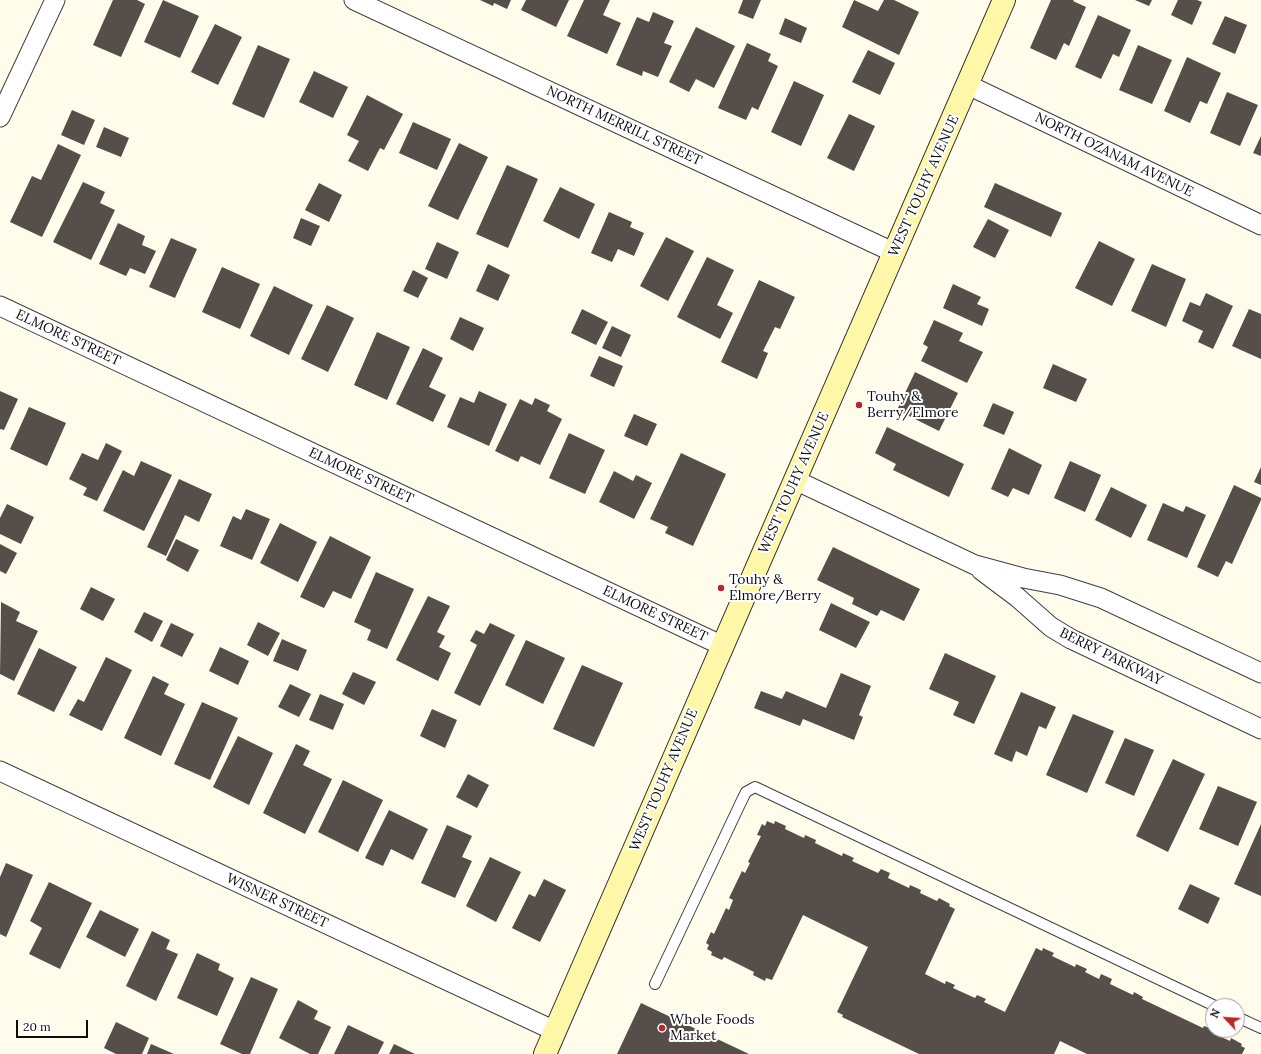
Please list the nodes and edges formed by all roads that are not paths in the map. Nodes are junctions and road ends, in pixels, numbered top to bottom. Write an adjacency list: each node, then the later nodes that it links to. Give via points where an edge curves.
1 (55, 0): 5 (street)
2 (354, 0): 7 (street, NORTH MERRILL STREET)
3 (1004, 0): 4 (main road, WEST TOUHY AVENUE)
4 (968, 85): 6 (street, NORTH OZANAM AVENUE); 7 (main road, WEST TOUHY AVENUE)
5 (0, 118)
6 (1261, 225)
7 (895, 253): 9 (main road, WEST TOUHY AVENUE)
8 (0, 306): 11 (street, ELMORE STREET)
9 (795, 480): 10 (street, BERRY PARKWAY); 11 (main road, WEST TOUHY AVENUE)
10 (975, 565): 12 (street, BERRY PARKWAY, via 1060,585 1101,598); 13 (street, BERRY PARKWAY, via 1051,627 1071,639)
11 (723, 646): 19 (main road, WEST TOUHY AVENUE)
12 (1261, 673)
13 (1261, 729)
14 (0, 771): 19 (street, WISNER STREET)
15 (654, 984): 16 (lane, via 746,792 755,787)
16 (1205, 1001)
17 (1245, 1021): 18 (lane)
18 (1261, 1028)
19 (555, 1032): 20 (main road, WEST TOUHY AVENUE)
20 (545, 1054)

